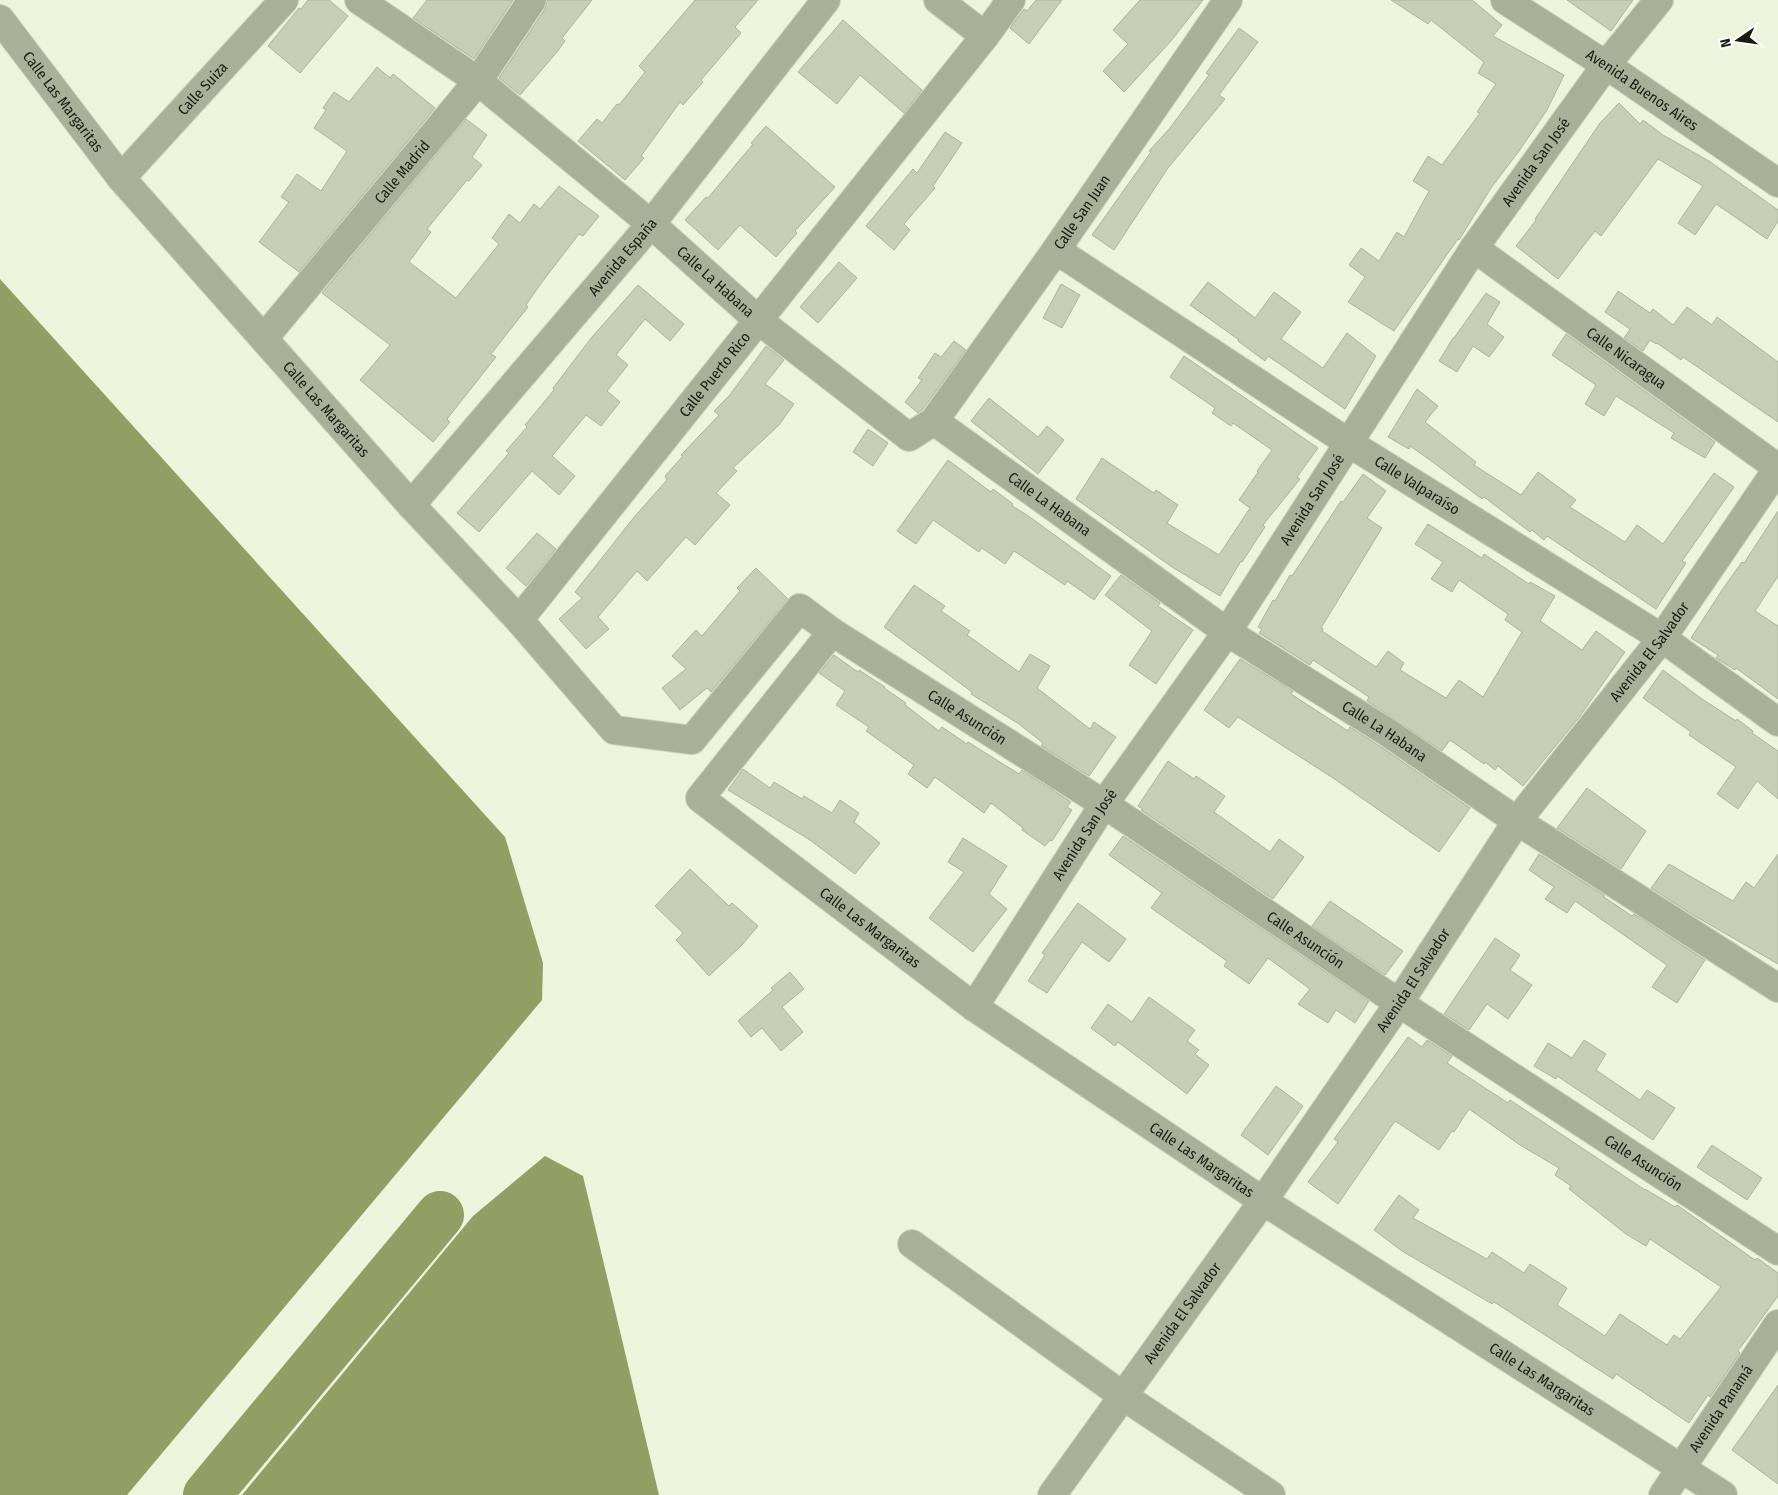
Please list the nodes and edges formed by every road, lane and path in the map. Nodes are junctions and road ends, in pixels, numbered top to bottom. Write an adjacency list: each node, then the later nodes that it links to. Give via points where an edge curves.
1 (284, 0): 14 (street, Calle Suiza)
2 (359, 0): 13 (street, Calle La Habana)
3 (532, 0): 13 (street, Calle Madrid)
4 (826, 0): 16 (street, Avenida España)
5 (938, 0): 11 (street)
6 (1011, 0): 11 (street, Calle Puerto Rico)
7 (1228, 0): 18 (street, Calle San Juan)
8 (1505, 0): 12 (street, Avenida Buenos Aires)
9 (1659, 0): 12 (street, Avenida San José)
10 (0, 19): 14 (street, Calle Las Margaritas)
11 (985, 36): 19 (street, Calle Puerto Rico)
12 (1606, 65): 15 (street, Avenida Buenos Aires); 17 (street, Avenida San José)
13 (478, 81): 16 (street, Calle La Habana); 20 (street, Calle Madrid)
14 (121, 178): 20 (street, Calle Las Margaritas)
15 (1778, 183)
16 (651, 224): 19 (street, Calle La Habana); 24 (street, Avenida España)
17 (1474, 248): 22 (street, Avenida San José); 23 (street, Calle Nicaragua)
18 (1056, 250): 21 (street, Calle San Juan); 22 (street, Calle Valparaíso)
19 (758, 320): 21 (street, Calle La Habana, via 909,437); 25 (street, Calle Puerto Rico)
20 (264, 338): 24 (street, Calle Las Margaritas)
21 (934, 421): 27 (street, Calle La Habana)
22 (1349, 443): 27 (street, Avenida San José); 28 (street, Calle Valparaíso)
23 (1778, 468): 28 (street, Avenida El Salvador)
24 (411, 505): 25 (street, Calle Las Margaritas)
25 (519, 620): 30 (street, Calle Las Margaritas, via 614,730)
26 (832, 632): 30 (street, Calle Asunción, via 800,608); 31 (street, Calle Asunción); 35 (street, Calle Las Margaritas, via 700,798)
27 (1227, 632): 31 (street, Avenida San José); 32 (street, Calle La Habana, via 1386,732)
28 (1662, 638): 29 (street, Calle Valparaíso); 32 (street, Avenida El Salvador)
29 (1778, 722)
30 (692, 740)
31 (1104, 804): 34 (street, Calle Asunción); 35 (street, Avenida San José)
32 (1517, 821): 33 (street, Calle La Habana); 34 (street, Avenida El Salvador)
33 (1778, 988)
34 (1399, 1003): 36 (street, Avenida El Salvador); 38 (street, Calle Asunción)
35 (974, 1007): 36 (street, Calle Las Margaritas)
36 (1263, 1201): 40 (street, Avenida El Salvador); 41 (street, Calle Las Margaritas)
37 (912, 1244): 40 (street)
38 (1778, 1251)
39 (1778, 1324): 41 (street, Avenida Panamá)
40 (1123, 1396): 42 (street, Avenida El Salvador); 43 (street)
41 (1682, 1468): 44 (street, Avenida Panamá); 45 (street, Calle Las Margaritas)
42 (1052, 1495)
43 (1271, 1495)
44 (1663, 1495)
45 (1723, 1495)

